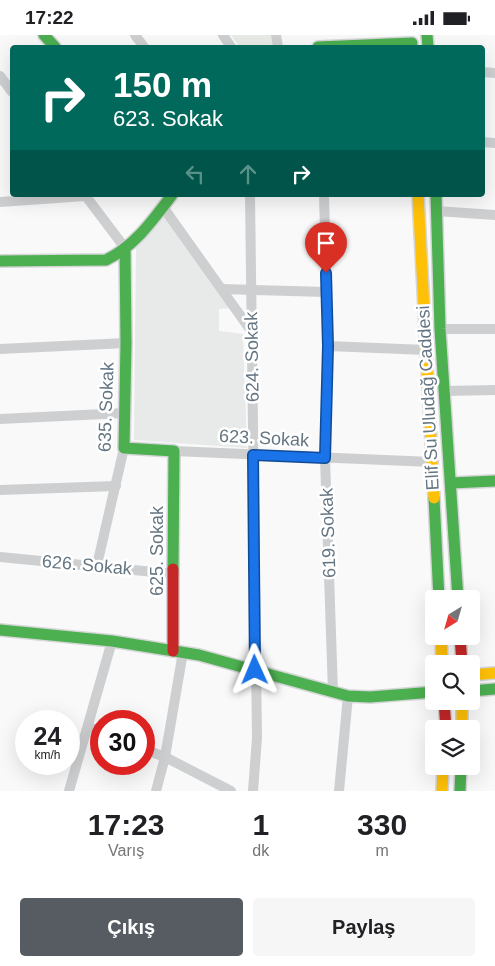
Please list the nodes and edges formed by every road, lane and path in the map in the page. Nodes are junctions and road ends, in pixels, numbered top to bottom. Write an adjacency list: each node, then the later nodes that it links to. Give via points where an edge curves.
1 (44, 35): 3 (main road)
2 (412, 42): 4 (main road)
3 (53, 45)
4 (356, 45)
5 (0, 76): 6 (street)
6 (10, 88)
7 (61, 197): 15 (street)
8 (87, 197): 19 (street)
9 (156, 197): 16 (main road)
10 (170, 197): 16 (main road)
11 (250, 197): 22 (street, 624. Sokak)
12 (324, 197): 23 (street, 619. Sokak)
13 (418, 197): 30 (main road, Elif Su Uludağ Caddesi)
14 (436, 197): 17 (main road, Elif Su Uludağ Caddesi)
15 (0, 202)
16 (163, 207): 19 (main road); 21 (street)
17 (436, 211): 18 (street); 24 (main road, Elif Su Uludağ Caddesi)
18 (495, 215)
19 (125, 248): 20 (main road, via 106,260); 27 (main road, 635. Sokak)
20 (0, 261)
21 (222, 289): 22 (street); 26 (street)
22 (252, 290): 23 (street); 26 (street, 624. Sokak)
23 (327, 292): 28 (street, 619. Sokak)
24 (440, 329): 25 (street); 32 (main road, Elif Su Uludağ Caddesi)
25 (495, 329)
26 (252, 331): 37 (street, 624. Sokak)
27 (126, 343): 29 (street); 33 (main road, 635. Sokak)
28 (328, 346): 30 (street); 38 (street, 619. Sokak)
29 (0, 349)
30 (426, 350): 39 (main road, Elif Su Uludağ Caddesi)
31 (495, 390): 32 (street)
32 (445, 391): 41 (main road, Elif Su Uludağ Caddesi)
33 (125, 413): 34 (street); 35 (main road, 635. Sokak)
34 (0, 419)
35 (124, 448): 36 (main road, 623. Sokak); 42 (street, 635. Sokak)
36 (174, 451): 37 (street, 623. Sokak); 46 (main road, 625. Sokak)
37 (253, 455): 38 (street, 623. Sokak); 52 (street, 624. Sokak)
38 (325, 458): 39 (street, 623. Sokak); 58 (street, 619. Sokak)
39 (432, 462): 47 (main road, Elif Su Uludağ Caddesi)
40 (495, 481): 41 (main road)
41 (450, 483): 48 (main road, Elif Su Uludağ Caddesi)
42 (116, 486): 43 (street); 45 (street, 635. Sokak)
43 (0, 491)
44 (0, 557): 45 (street, 626. Sokak)
45 (97, 565): 46 (street, 626. Sokak)
46 (175, 573): 51 (main road, 625. Sokak)
47 (439, 590)
48 (457, 590)
49 (0, 630): 50 (main road)
50 (112, 641): 51 (main road); 62 (street)
51 (178, 652): 52 (main road); 64 (street)
52 (255, 670): 58 (main road); 71 (street, 624. Sokak, via 257,738)
53 (495, 673): 54 (main road)
54 (480, 674)
55 (425, 687): 59 (main road)
56 (495, 689): 57 (main road)
57 (480, 690)
58 (333, 692): 61 (main road)
59 (415, 692): 60 (main road); 61 (main road, via 372,699)
60 (425, 692)
61 (348, 696): 72 (street)
62 (88, 727): 68 (street)
63 (155, 753): 64 (street)
64 (165, 757): 69 (street); 70 (street)
65 (443, 775): 73 (main road)
66 (462, 775): 67 (main road)
67 (463, 789)
68 (70, 791)
69 (156, 791)
70 (231, 791)
71 (253, 791)
72 (339, 791)
73 (442, 791)

